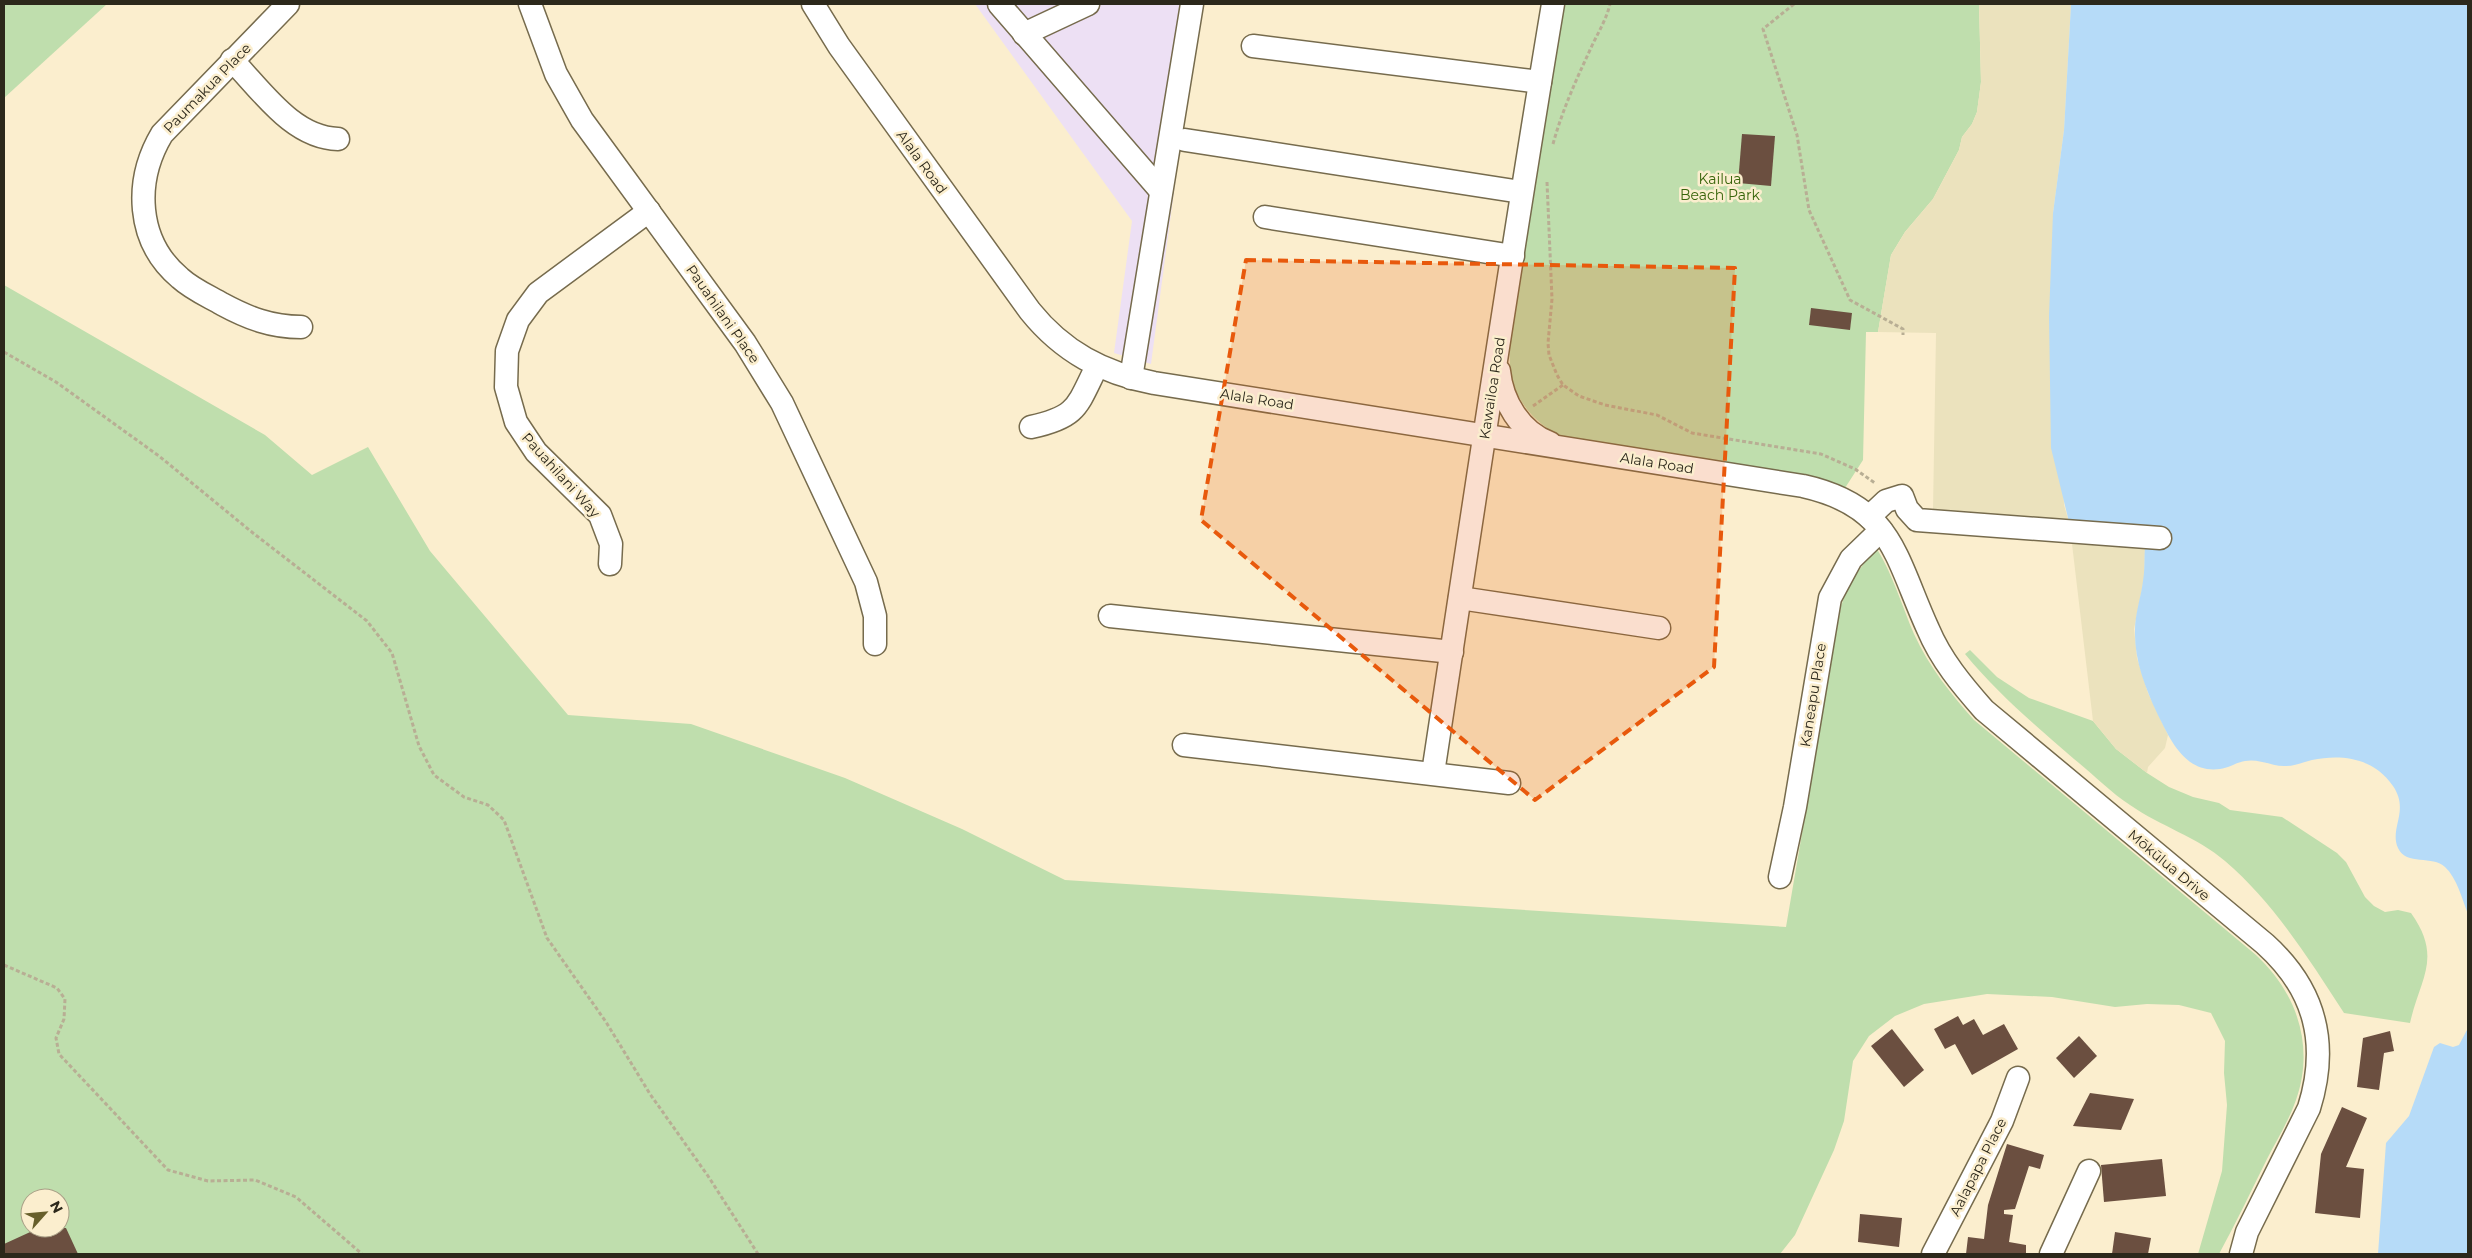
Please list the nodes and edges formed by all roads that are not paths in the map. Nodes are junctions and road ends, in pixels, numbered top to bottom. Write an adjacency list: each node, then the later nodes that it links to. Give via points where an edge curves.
1 (288, 4): 10 (street, Paumakua Place)
2 (530, 4): 16 (street, Pauahilani Place, via 546,51 568,98)
3 (813, 4): 21 (street, Alala Road, via 839,46 1030,311 1068,349)
4 (999, 4): 8 (street)
5 (1088, 4): 8 (street)
6 (1192, 4): 14 (street)
7 (1553, 4): 11 (street, Kawailoa Road)
8 (1024, 34): 14 (street)
9 (1253, 46): 11 (street)
10 (232, 60): 12 (street, via 298,127 317,136); 19 (street, Paumakua Place, via 171,122 154,146 142,189 145,221 150,237 168,266 194,288 262,323)
11 (1540, 82): 15 (street, Kawailoa Road)
12 (338, 139)
13 (1185, 140): 15 (street)
14 (1162, 191): 22 (street)
15 (1521, 192): 18 (street, Kawailoa Road)
16 (649, 211): 28 (street, Pauahilani Way, via 538,294 518,320 506,360 506,387 516,422 536,452 600,515 611,544); 32 (street, Pauahilani Place, via 745,343 782,403 866,582 875,616)
17 (1265, 217): 18 (street)
18 (1512, 256): 20 (street, Kawailoa Road)
19 (301, 327)
20 (1497, 362): 24 (street, Kawailoa Road); 25 (street, via 1502,388 1517,417 1533,434)
21 (1097, 366): 22 (street, Alala Road); 23 (street, via 1071,413 1058,421)
22 (1131, 378): 24 (street, Alala Road)
23 (1031, 427)
24 (1485, 436): 25 (street, Alala Road); 29 (street, Kawailoa Road)
25 (1560, 448): 26 (street, Alala Road, via 1812,488 1839,497)
26 (1875, 523): 27 (street, Kaneapu Place, via 1889,499 1902,496 1917,520); 37 (street, Kaneapu Place, via 1830,598); 40 (street, Mōkūlua Drive, via 1900,558 1938,650 1984,710 2265,944 2300,985 2318,1036 2314,1091)
27 (2160, 538)
28 (610, 564)
29 (1460, 598): 31 (street); 33 (street, Kawailoa Road)
30 (1110, 616): 33 (street)
31 (1659, 628)
32 (875, 644)
33 (1452, 652): 35 (street, Kawailoa Road)
34 (1184, 745): 35 (street)
35 (1433, 773): 36 (street)
36 (1509, 783)
37 (1780, 877)
38 (2018, 1078): 41 (street, Aalapapa Place, via 2002,1121)
39 (2089, 1170): 42 (street)
40 (2247, 1232): 43 (street); 44 (street, Mōkūlua Drive)
41 (1933, 1254)
42 (2051, 1254)
43 (2231, 1254)
44 (2241, 1254)

